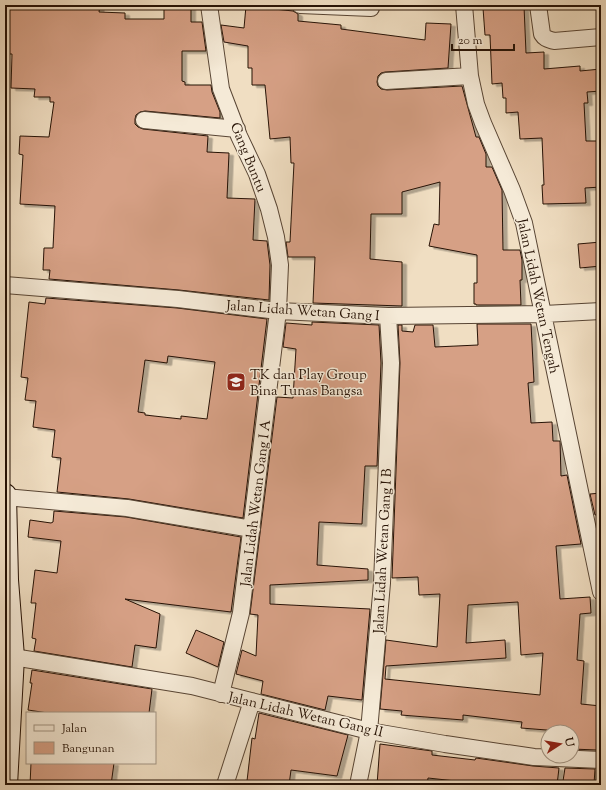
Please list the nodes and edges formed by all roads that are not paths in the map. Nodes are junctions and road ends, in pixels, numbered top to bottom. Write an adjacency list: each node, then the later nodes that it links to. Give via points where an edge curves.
1 (209, 5): 10 (street, Gang Buntu, via 221,88)
2 (300, 5): 5 (street)
3 (464, 5): 7 (street, Jalan Lidah Wetan Tengah)
4 (538, 5): 6 (street, via 544,38 554,41)
5 (371, 8)
6 (601, 37)
7 (470, 76): 8 (street); 14 (street, Jalan Lidah Wetan Tengah, via 476,104 524,223)
8 (386, 81)
9 (144, 120): 10 (street)
10 (237, 129): 12 (street, Gang Buntu, via 257,174 276,237 280,265)
11 (5, 285): 12 (street, Jalan Lidah Wetan Gang I, via 178,299)
12 (278, 311): 15 (street, Jalan Lidah Wetan Gang I); 17 (street, Jalan Lidah Wetan Gang I A)
13 (601, 311): 14 (street, Jalan Lidah Wetan Gang I)
14 (544, 314): 15 (street, Jalan Lidah Wetan Gang I); 18 (street, Jalan Lidah Wetan Tengah)
15 (388, 316): 22 (street, Jalan Lidah Wetan Gang I B, via 391,363 382,583)
16 (5, 496): 17 (street, via 128,508); 19 (main road, via 7,580)
17 (252, 529): 20 (street, Jalan Lidah Wetan Gang I A, via 241,613)
18 (601, 592)
19 (13, 657): 20 (street, Jalan Lidah Wetan Gang II, via 192,686); 24 (main road)
20 (221, 694): 21 (street, Jalan Lidah Wetan Gang II)
21 (252, 701): 22 (street, Jalan Lidah Wetan Gang II); 25 (street)
22 (369, 731): 23 (street, Jalan Lidah Wetan Gang II, via 534,757); 26 (street, Jalan Lidah Wetan Gang I B)
23 (601, 760)
24 (6, 780)
25 (225, 785)
26 (358, 785)

